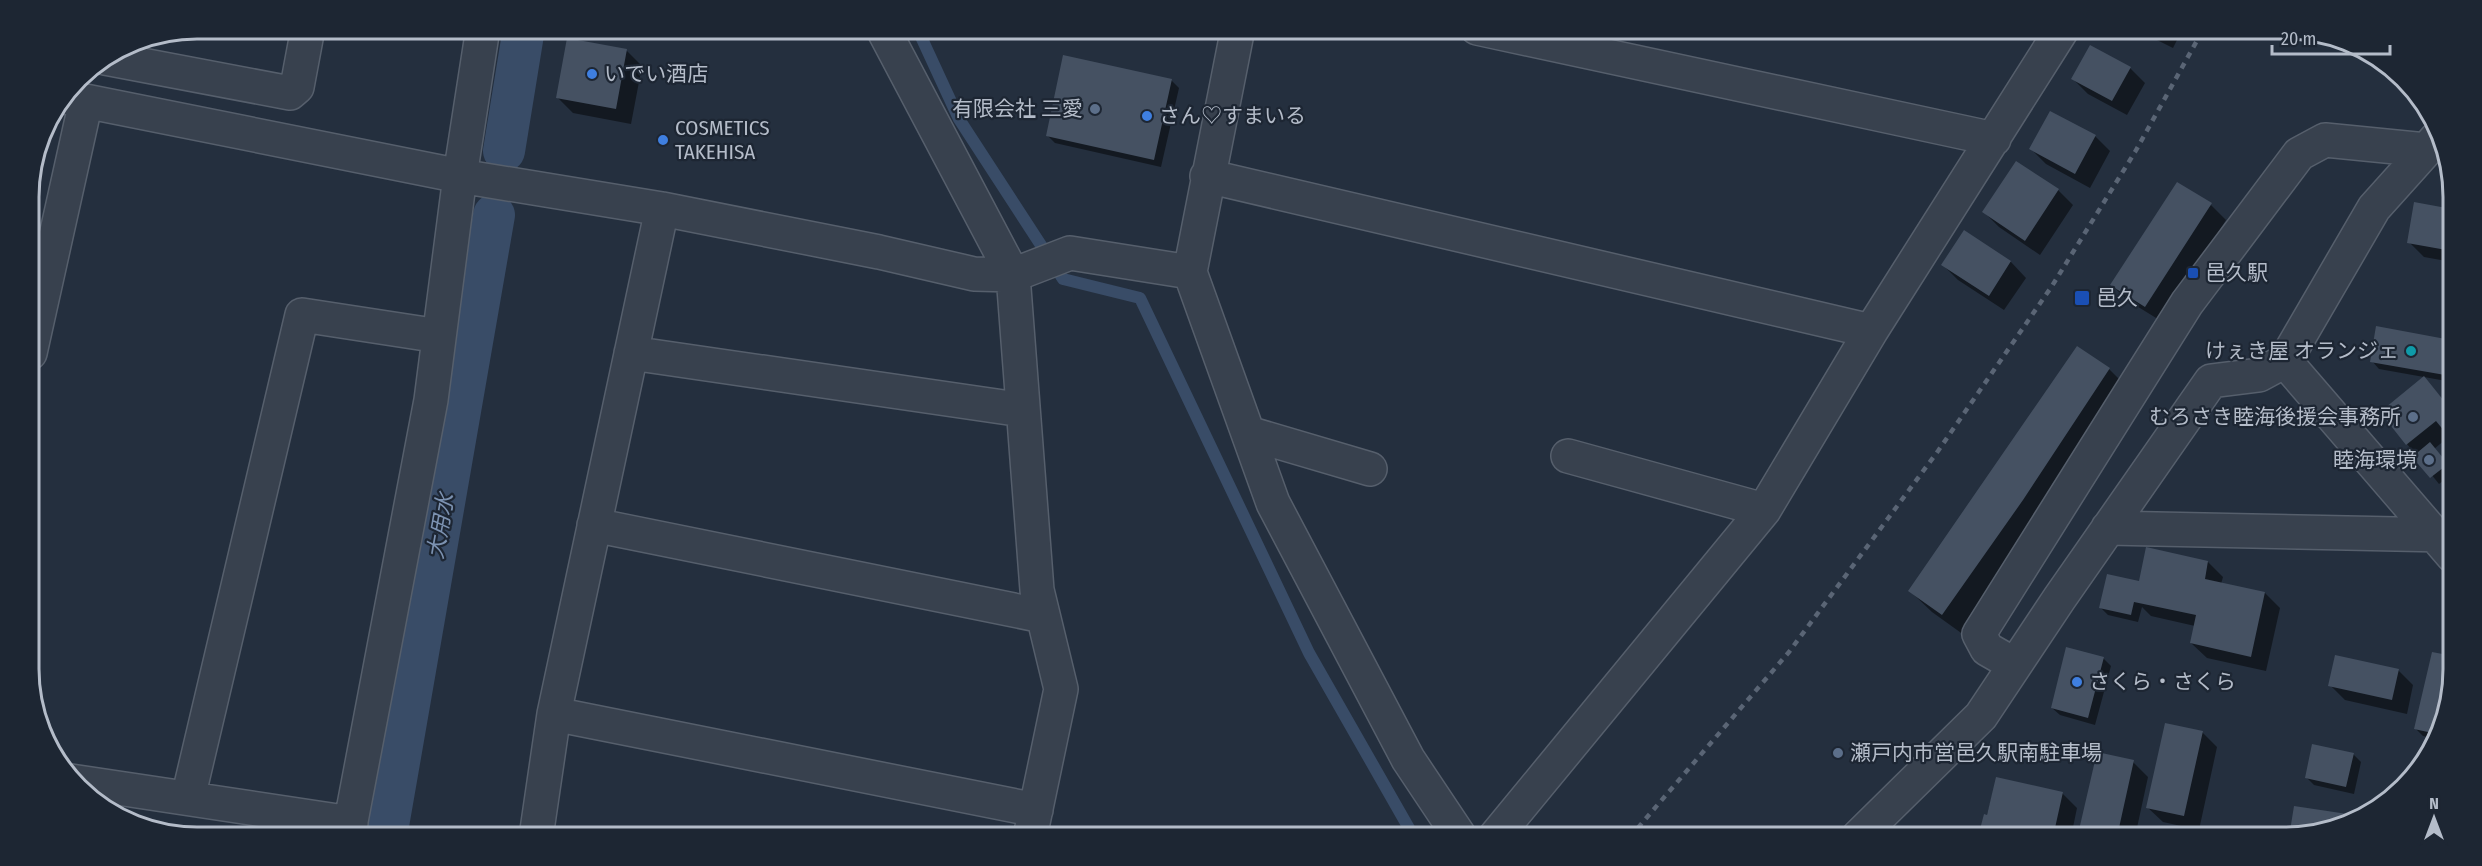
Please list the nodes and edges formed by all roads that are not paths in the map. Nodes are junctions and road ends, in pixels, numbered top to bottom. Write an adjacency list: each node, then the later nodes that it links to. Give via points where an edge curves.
1 (306, 39): 7 (street, via 297,87 290,93)
2 (481, 39): 11 (street)
3 (888, 39): 15 (street)
4 (1236, 39): 12 (street)
5 (1528, 39): 9 (street)
6 (2056, 39): 9 (street)
7 (118, 60)
8 (76, 99): 11 (street); 16 (street)
9 (1994, 139): 17 (street)
10 (2431, 145): 20 (street, via 2374,208); 31 (street, via 2325,140 2299,154 2187,303 1979,634 1987,649)
11 (460, 176): 13 (street); 18 (street)
12 (1207, 176): 14 (street); 17 (street)
13 (662, 209): 15 (street, via 974,274); 19 (street)
14 (1190, 272): 15 (street, via 1070,253); 22 (street)
15 (1013, 275): 21 (street)
16 (39, 303)
17 (1871, 331): 25 (street)
18 (439, 336): 34 (street, via 302,315); 37 (street, via 431,399)
19 (631, 353): 21 (street); 26 (street)
20 (2285, 361): 27 (street, via 2259,375 2211,381); 28 (street)
21 (1023, 410): 30 (street, via 1037,590)
22 (1248, 433): 24 (street); 39 (street, via 1273,504 1408,759)
23 (1568, 456): 25 (street)
24 (1371, 469)
25 (1764, 510): 40 (street)
26 (594, 525): 30 (street); 32 (street)
27 (2108, 528): 29 (street); 31 (street)
28 (2443, 539)
29 (2443, 542)
30 (1043, 616): 35 (street, via 1060,689)
31 (2015, 665): 41 (street, via 1981,716)
32 (554, 714): 35 (street); 38 (street)
33 (88, 783): 34 (street)
34 (189, 798): 36 (street)
35 (1033, 824)
36 (335, 827)
37 (351, 827)
38 (537, 827)
39 (1453, 827)
40 (1503, 827)
41 (1868, 827)

